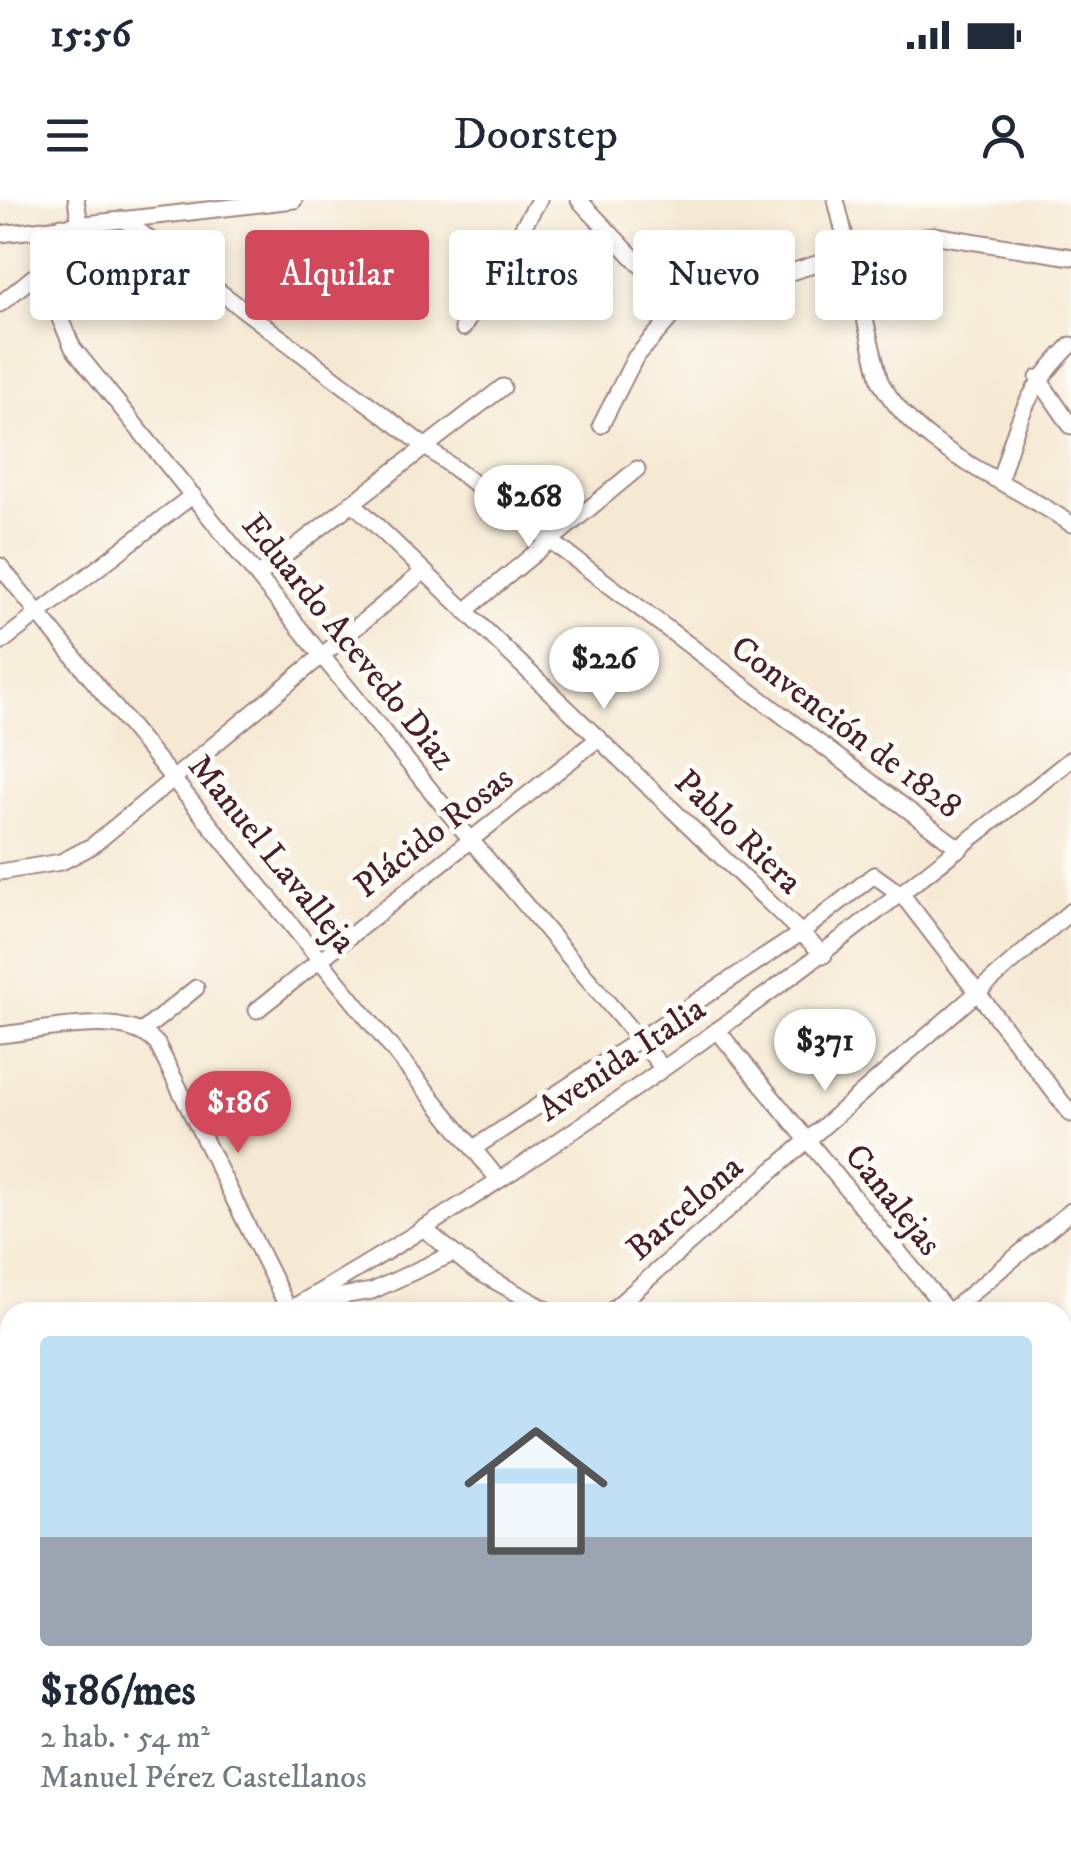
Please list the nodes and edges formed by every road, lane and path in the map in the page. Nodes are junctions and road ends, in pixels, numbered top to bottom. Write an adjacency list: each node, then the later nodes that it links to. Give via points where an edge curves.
1 (76, 200): 7 (street)
2 (294, 200): 6 (street)
3 (539, 200): 20 (street)
4 (579, 200): 13 (street)
5 (836, 200): 10 (street)
6 (123, 219): 7 (street); 26 (street, Convención de 1828)
7 (80, 224): 8 (street)
8 (62, 226): 9 (street, Eduardo Acevedo Diaz); 11 (street)
9 (62, 230)
10 (843, 230)
11 (0, 234)
12 (943, 237): 14 (street)
13 (633, 257)
14 (1071, 257)
15 (30, 280): 16 (street)
16 (0, 304)
17 (61, 320): 29 (street, Eduardo Acevedo Diaz)
18 (666, 320): 24 (street, via 635,358)
19 (865, 320): 28 (street, via 893,405 930,440)
20 (463, 328)
21 (1071, 345): 22 (street)
22 (1038, 378): 25 (street); 28 (street)
23 (503, 387): 26 (street)
24 (601, 425)
25 (1071, 426)
26 (426, 444): 30 (street); 32 (street, Convención de 1828)
27 (637, 469): 32 (street)
28 (1000, 479): 31 (street)
29 (193, 495): 35 (street, Eduardo Acevedo Diaz); 37 (street)
30 (352, 502): 34 (street, Pablo Riera); 35 (street)
31 (1071, 524)
32 (552, 540): 36 (street); 44 (street, Convención de 1828)
33 (0, 566): 37 (street, Manuel Lavalleja)
34 (424, 571): 36 (street, Pablo Riera); 39 (street)
35 (259, 575): 39 (street, Eduardo Acevedo Diaz)
36 (466, 610): 40 (street, Pablo Riera)
37 (38, 612): 38 (street); 42 (street, Manuel Lavalleja)
38 (0, 644)
39 (324, 658): 42 (street); 43 (street, Eduardo Acevedo Diaz)
40 (599, 738): 43 (street, Plácido Rosas); 48 (street, Pablo Riera)
41 (1071, 758): 44 (street, Avenida Italia)
42 (174, 779): 45 (street, via 92,846 61,862); 50 (street, Manuel Lavalleja)
43 (470, 839): 50 (street, Plácido Rosas); 57 (street, Eduardo Acevedo Diaz)
44 (960, 849): 46 (street, Avenida Italia)
45 (0, 872)
46 (903, 896): 48 (street, via 874,875); 49 (street, Avenida Italia); 52 (street)
47 (1071, 911): 52 (street, Barcelona)
48 (801, 932): 49 (street, Pablo Riera); 57 (street)
49 (824, 955): 55 (street, Avenida Italia)
50 (321, 958): 53 (street, Plácido Rosas); 61 (street, Manuel Lavalleja)
51 (196, 988): 54 (street)
52 (976, 992): 59 (street); 60 (street, Barcelona)
53 (257, 1010)
54 (144, 1030): 56 (street, via 107,1025); 66 (street)
55 (717, 1030): 58 (street, Avenida Italia); 60 (street, Canalejas)
56 (0, 1035)
57 (638, 1038): 58 (street, Eduardo Acevedo Diaz); 61 (street)
58 (662, 1067): 62 (street, Avenida Italia)
59 (1071, 1114)
60 (806, 1139): 70 (street, Barcelona); 71 (street, Canalejas)
61 (474, 1148): 62 (street, Manuel Lavalleja)
62 (498, 1179): 64 (street, Avenida Italia)
63 (1071, 1210): 72 (street)
64 (423, 1228): 65 (street); 67 (street, Avenida Italia)
65 (452, 1254): 68 (street, via 372,1291); 69 (street)
66 (289, 1302)
67 (302, 1302)
68 (320, 1302)
69 (534, 1302)
70 (621, 1302)
71 (941, 1302)
72 (961, 1302)

